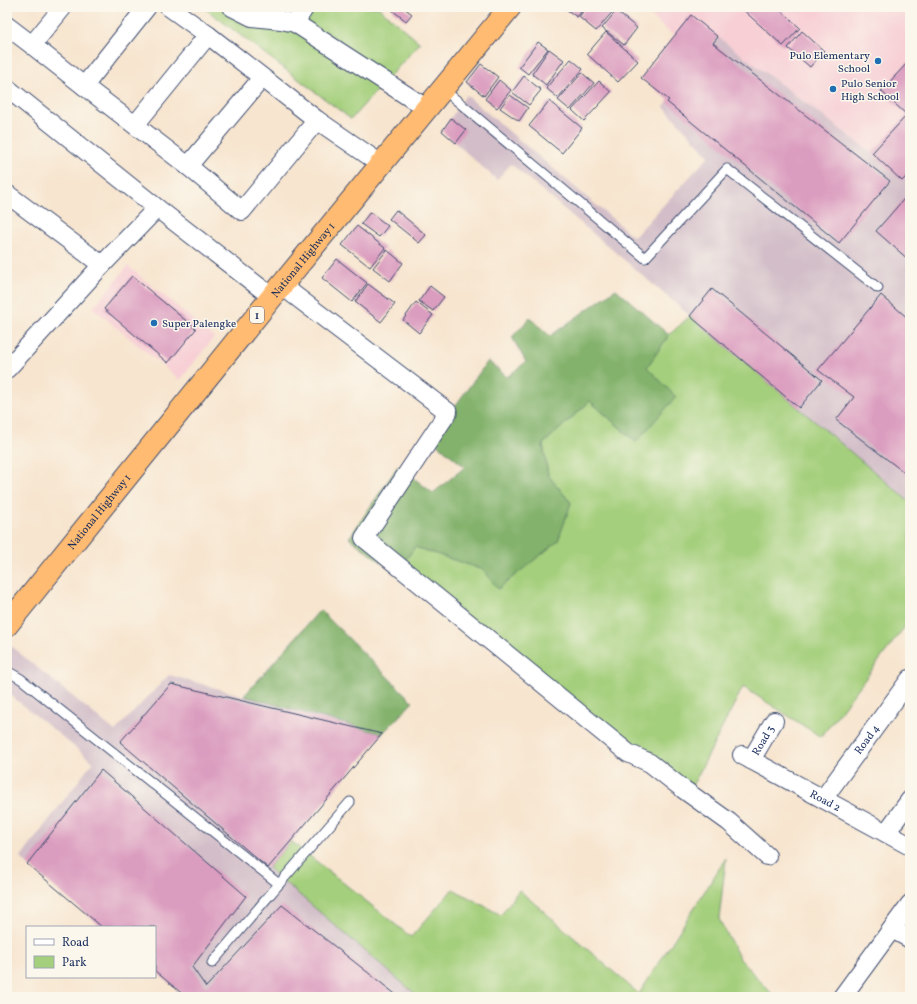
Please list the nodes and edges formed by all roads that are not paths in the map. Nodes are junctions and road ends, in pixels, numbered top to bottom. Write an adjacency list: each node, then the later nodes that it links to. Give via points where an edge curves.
1 (63, 7): 10 (street)
2 (147, 7): 12 (street)
3 (169, 7): 9 (street)
4 (232, 7): 7 (street, via 252,17)
5 (305, 7): 7 (street)
6 (510, 7): 14 (highway, National Highway 1 / 1)
7 (295, 23): 15 (street)
8 (7, 26): 10 (street)
9 (208, 35): 11 (street); 17 (street)
10 (32, 45): 12 (street)
11 (262, 78): 16 (street); 19 (street)
12 (84, 86): 17 (street)
13 (7, 88): 21 (street)
14 (443, 89): 15 (highway, National Highway 1 / 1); 23 (lane, via 645,258 727,169)
15 (426, 108): 18 (highway, National Highway 1 / 1)
16 (317, 120): 18 (street); 19 (street, via 242,211)
17 (134, 125): 19 (street)
18 (381, 164): 24 (highway, National Highway 1 / 1)
19 (188, 166)
20 (10, 204): 22 (street)
21 (156, 208): 22 (street); 24 (street)
22 (102, 265): 25 (street)
23 (878, 288)
24 (276, 291): 26 (highway, National Highway 1 / 1); 36 (street, via 448,412 364,538 628,753 650,763 729,822)
25 (7, 369)
26 (7, 625)
27 (7, 670): 37 (lane)
28 (910, 679): 31 (street, Road 4)
29 (774, 721): 30 (street, Road 3)
30 (746, 757): 31 (street, Road 2)
31 (823, 799): 34 (street, Road 2)
32 (910, 800): 34 (street)
33 (350, 802): 37 (lane)
34 (886, 833): 35 (street, Road 2)
35 (910, 846)
36 (767, 856)
37 (279, 884): 41 (lane)
38 (910, 904): 39 (street)
39 (892, 929): 40 (street); 42 (street)
40 (910, 939)
41 (212, 963)
42 (842, 997)

